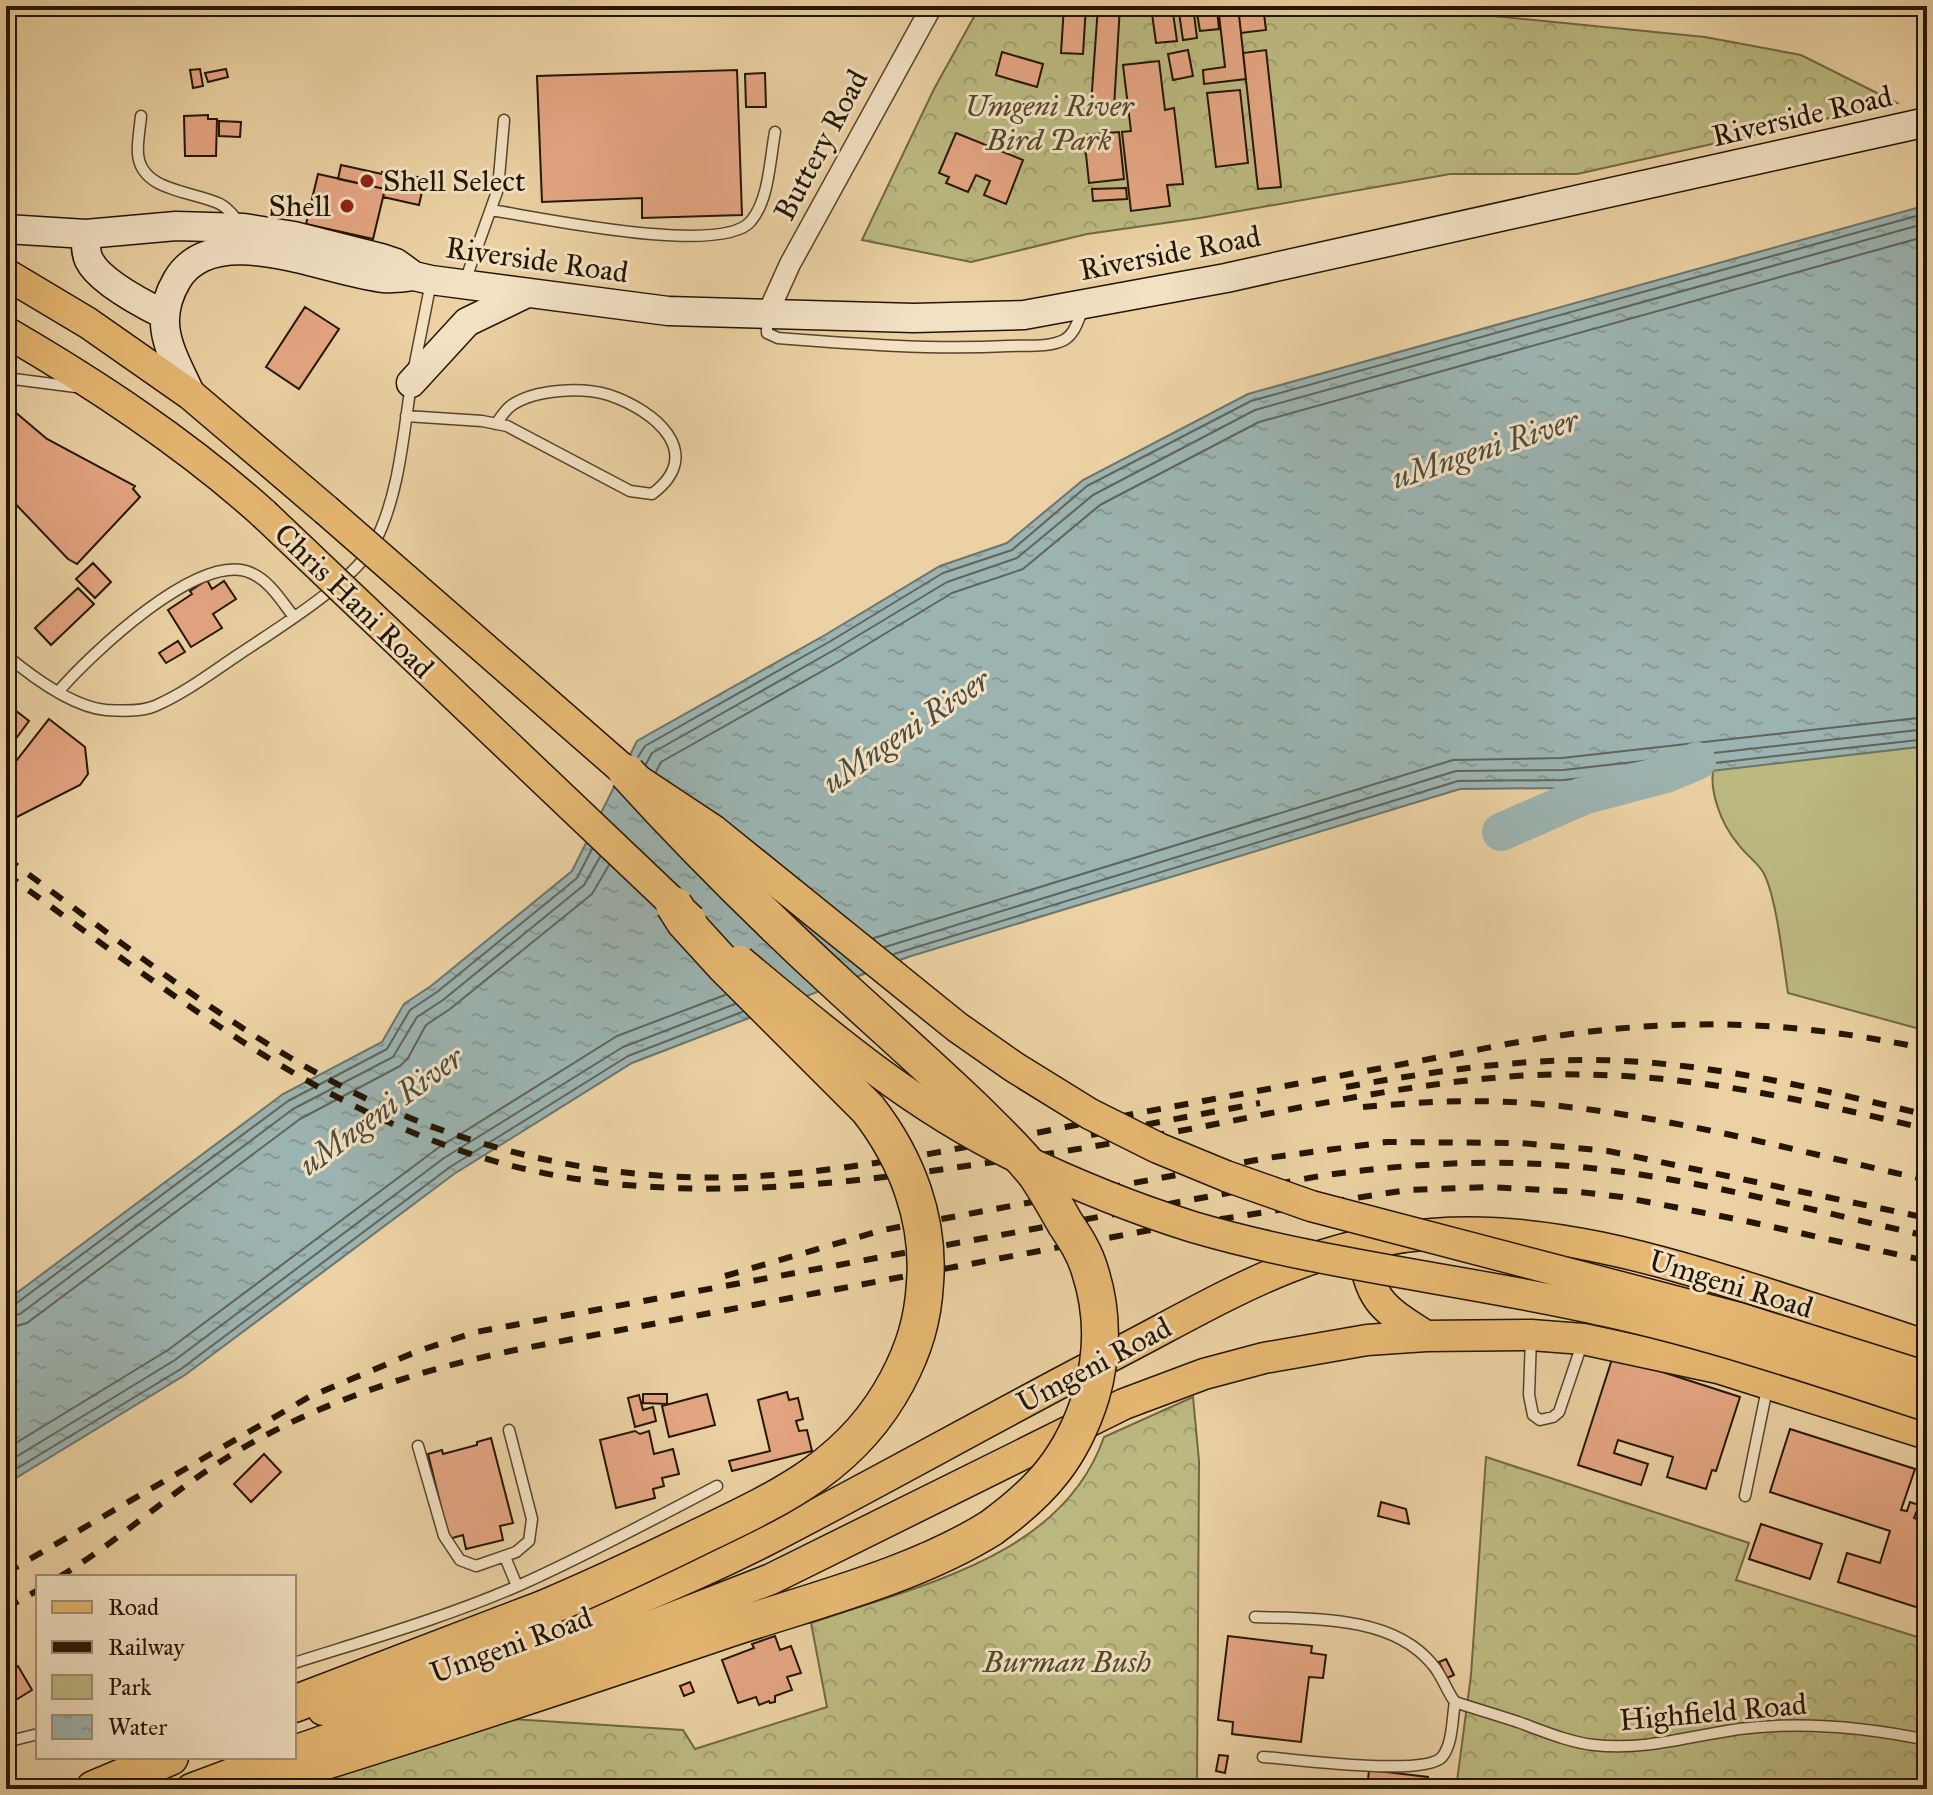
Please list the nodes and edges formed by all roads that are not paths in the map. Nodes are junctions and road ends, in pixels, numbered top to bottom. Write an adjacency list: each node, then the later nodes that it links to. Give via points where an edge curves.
1 (932, 6): 15 (street, Buttery Road)
2 (141, 116): 7 (lane, via 138,153 145,171 162,184 222,205)
3 (504, 120): 6 (lane)
4 (1927, 122): 15 (main road, Riverside Road, via 1226,278 1024,315)
5 (775, 132): 6 (lane, via 754,219 731,232 656,235)
6 (491, 210): 12 (lane)
7 (244, 228): 9 (main road, Riverside Road, via 176,226); 11 (main road, Riverside Road, via 381,258)
8 (6, 229): 9 (main road, Riverside Road)
9 (86, 234): 14 (main road, via 94,268)
10 (6, 274): 20 (main road, Chris Hani Road)
11 (423, 278): 12 (main road, Riverside Road); 14 (main road, Riverside Road, via 384,278 282,256 214,252 192,262 179,276); 18 (lane)
12 (463, 286): 13 (main road, Riverside Road)
13 (525, 293): 15 (main road, Riverside Road, via 668,311); 18 (main road, via 467,322)
14 (163, 314): 20 (main road, via 170,350)
15 (767, 315)
16 (6, 332): 19 (main road, Chris Hani Road)
17 (6, 378): 19 (lane)
18 (411, 383): 21 (lane)
19 (105, 393): 27 (main road, Chris Hani Road, bridge, via 179,444 264,514)
20 (191, 395): 26 (main road, Chris Hani Road, bridge)
21 (406, 416): 22 (lane); 23 (lane, via 395,483 372,547 357,567)
22 (496, 424): 22 (lane, via 511,405 540,395 569,390 606,394 654,420 675,444 676,464 668,482 652,494 630,491)
23 (294, 617): 25 (lane, via 181,693 151,707 102,710); 25 (lane, via 252,573 213,572 132,620)
24 (6, 655): 25 (lane)
25 (58, 692)
26 (627, 773): 33 (main road, Chris Hani Road, bridge, via 713,830 957,1027 1090,1114 1158,1148 1311,1206 1725,1314); 58 (highway, bridge, via 1037,1177 1082,1249 1095,1292 1100,1335 1084,1418 1055,1471 1036,1491 954,1550 586,1678)
27 (674, 905): 35 (main road, Chris Hani Road, bridge, via 813,1022 928,1105 1011,1154 1112,1198 1196,1228 1303,1254 1605,1311 1740,1346); 42 (highway, bridge, via 715,956 868,1109 889,1138 905,1168 924,1230 920,1325 876,1417 822,1471 606,1582)
28 (1361, 1243): 30 (main road, via 1376,1298); 32 (main road, Umgeni Road, via 1434,1234 1524,1235 1623,1252); 47 (main road, Umgeni Road, via 1285,1267 1221,1296 763,1542 635,1600 430,1676)
29 (1531, 1335): 30 (main road, Umgeni Road); 31 (main road, Umgeni Road); 31 (lane, via 1529,1395 1533,1415 1540,1420 1559,1412)
30 (1426, 1336): 51 (main road, Umgeni Road, via 1316,1348 1204,1374 1124,1404 771,1579 610,1642)
31 (1583, 1339): 34 (main road, Umgeni Road)
32 (1927, 1346)
33 (1927, 1377)
34 (1768, 1383): 37 (main road, Umgeni Road); 40 (lane)
35 (1927, 1406)
36 (509, 1430): 41 (lane, via 532,1519 526,1546)
37 (1927, 1434)
38 (418, 1446): 41 (lane, via 444,1536 455,1556 476,1566)
39 (717, 1486): 42 (lane, via 614,1540)
40 (1745, 1496)
41 (505, 1557): 42 (lane)
42 (530, 1597): 44 (lane); 46 (highway)
43 (1255, 1617): 45 (lane, via 1335,1621 1374,1629 1420,1652)
44 (296, 1662)
45 (1455, 1702): 49 (lane, Highfield Road, via 1594,1745 1655,1744 1789,1725 1892,1732); 52 (lane, via 1446,1751 1434,1763 1377,1766)
46 (296, 1703)
47 (296, 1718)
48 (36, 1734): 50 (lane)
49 (1927, 1740)
50 (6, 1742)
51 (296, 1750)
52 (1263, 1757)
53 (165, 1759): 56 (highway)
54 (181, 1759): 56 (main road)
55 (271, 1759): 57 (main road)
56 (107, 1784)
57 (191, 1789)
58 (234, 1789)

